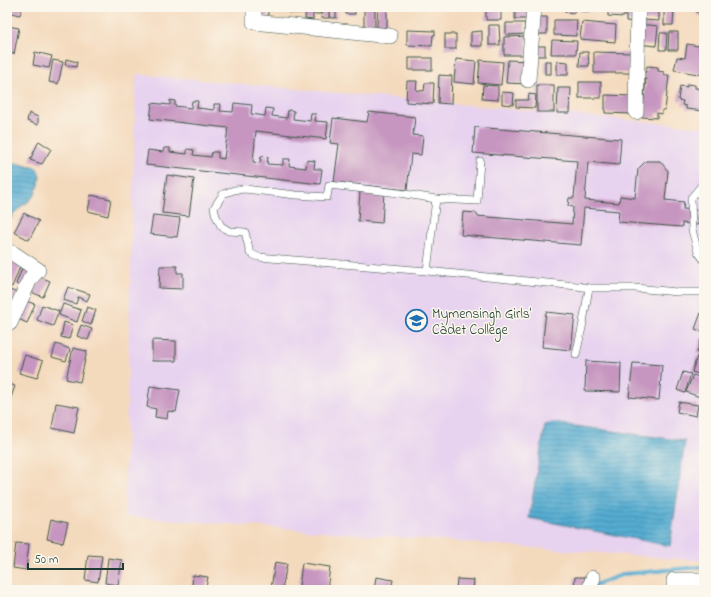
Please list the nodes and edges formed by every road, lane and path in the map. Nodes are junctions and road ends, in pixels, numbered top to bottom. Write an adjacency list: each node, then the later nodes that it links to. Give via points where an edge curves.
1 (254, 7): 4 (street, via 254,22)
2 (534, 7): 5 (street)
3 (638, 7): 6 (street)
4 (390, 36)
5 (528, 80)
6 (636, 112)
7 (480, 162): 9 (lane, via 477,200)
8 (701, 186): 11 (lane, via 691,198 692,230 698,252)
9 (436, 199): 12 (lane); 12 (lane, via 329,185 327,197 245,188 223,194 214,208 221,226 229,231 245,232 250,253 258,256)
10 (7, 252): 15 (street, via 38,270 30,279 10,323)
11 (704, 260)
12 (427, 271): 13 (lane)
13 (589, 288): 14 (lane); 16 (lane)
14 (704, 292)
15 (7, 321)
16 (576, 355)
17 (704, 580): 18 (street, via 674,580)
18 (674, 590)

